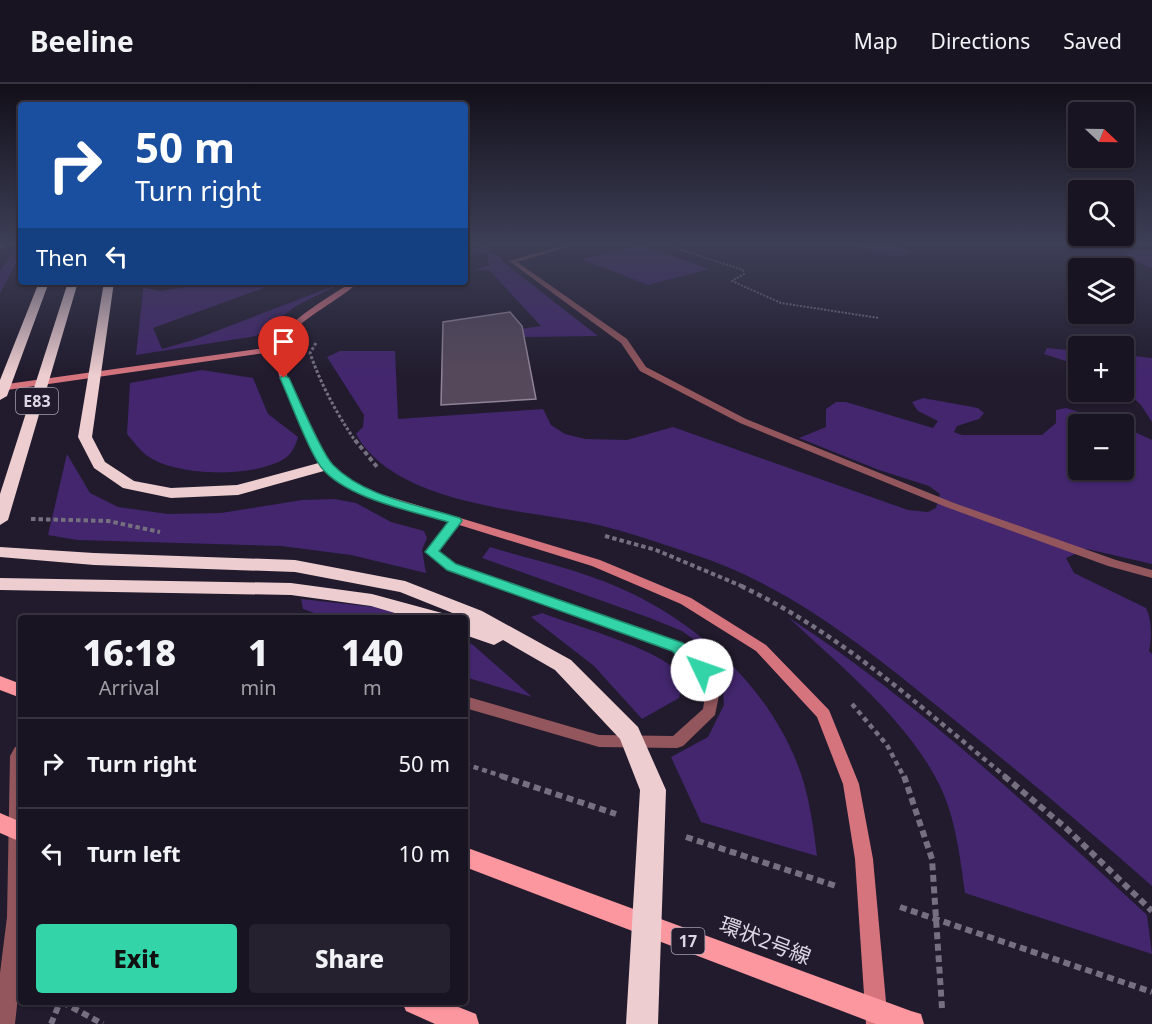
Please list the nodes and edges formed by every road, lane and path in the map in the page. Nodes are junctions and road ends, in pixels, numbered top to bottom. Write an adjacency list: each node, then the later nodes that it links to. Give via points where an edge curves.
1 (42, 288): 10 (highway, E83)
2 (71, 288): 12 (highway, E83)
3 (108, 288): 11 (highway, via 85,436 99,465 129,485 171,493 238,490)
4 (348, 288): 8 (street, via 282,335)
5 (550, 288): 16 (lane, via 624,341 643,369 743,421 950,505)
6 (747, 288): 7 (path, via 781,303)
7 (879, 318)
8 (275, 349): 9 (street); 11 (street, via 284,378)
9 (0, 388)
10 (0, 396)
11 (326, 466): 13 (street, via 373,495)
12 (0, 520)
13 (456, 521): 23 (lane, via 432,552 452,567 677,647 715,681 710,711 678,742 599,741); 44 (street, via 596,563 686,601 761,648 824,714 851,784 864,859)
14 (595, 533): 33 (path, via 696,563 789,610 832,638 1054,818)
15 (0, 552): 20 (highway, via 295,566 405,587 475,616)
16 (1152, 574)
17 (0, 584): 18 (highway, via 291,589 372,600)
18 (424, 615)
19 (468, 628): 20 (highway)
20 (563, 665): 43 (highway, via 630,734 653,790)
21 (0, 683): 22 (main road)
22 (18, 690)
23 (468, 703)
24 (18, 756): 39 (lane, via 17,917)
25 (468, 765): 26 (path)
26 (629, 819)
27 (0, 823): 28 (main road)
28 (18, 831)
29 (674, 833): 31 (path)
30 (468, 858): 45 (main road, 環状2号線 / 17)
31 (844, 889)
32 (890, 904): 34 (path)
33 (1152, 911)
34 (1060, 959): 35 (path)
35 (1152, 992)
36 (60, 1005): 40 (path)
37 (67, 1005): 41 (path)
38 (422, 1005): 42 (main road)
39 (4, 1024)
40 (51, 1024)
41 (103, 1024)
42 (466, 1024)
43 (642, 1024)
44 (877, 1024)
45 (911, 1024)

